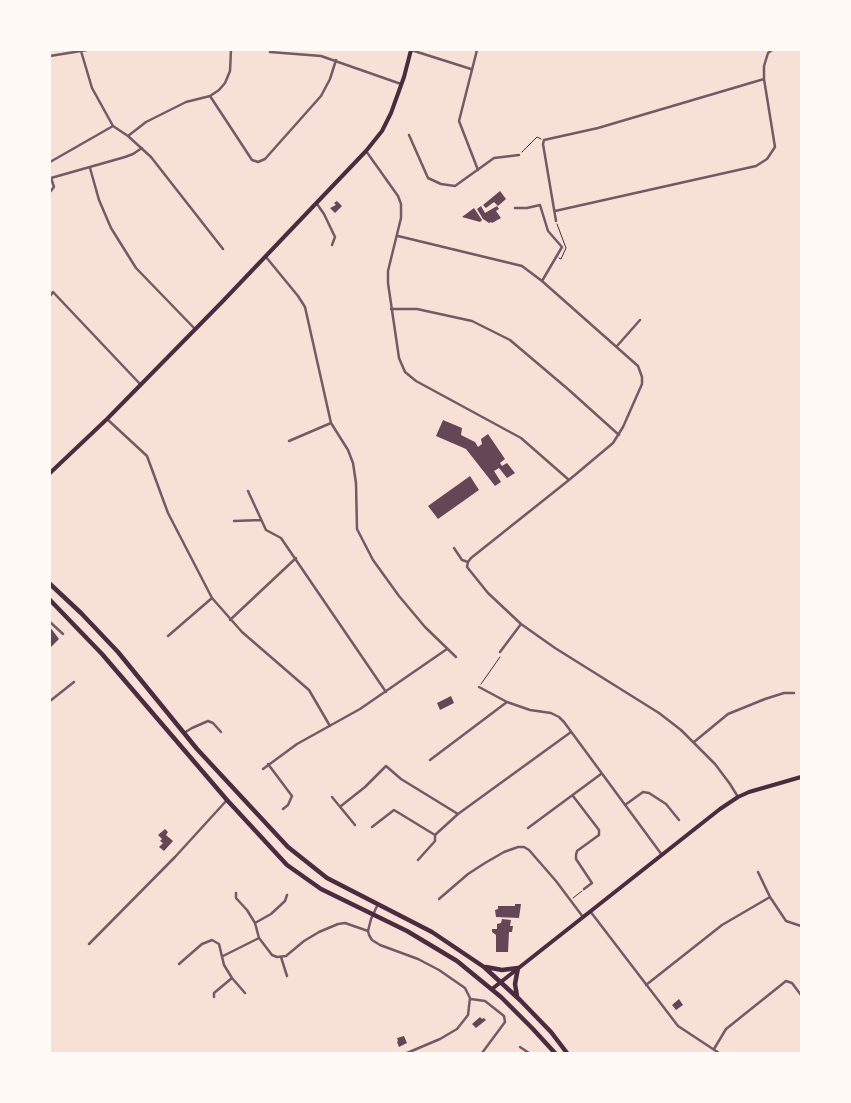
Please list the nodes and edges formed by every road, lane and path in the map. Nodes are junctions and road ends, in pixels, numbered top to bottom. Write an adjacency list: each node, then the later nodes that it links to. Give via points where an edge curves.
1 (87, 50): 6 (street)
2 (232, 50): 13 (street, via 225,83)
3 (411, 50): 10 (street); 12 (main road)
4 (477, 50): 10 (street)
5 (772, 50): 11 (street, via 764,66)
6 (81, 51): 8 (street); 14 (street, via 92,88)
7 (270, 52): 9 (street)
8 (50, 56)
9 (336, 60): 12 (street); 13 (street, via 321,96 265,159 258,162 252,160)
10 (471, 69): 23 (street, via 459,121)
11 (764, 79): 17 (street, via 598,128); 28 (street, via 775,147 767,159 756,166)
12 (402, 84): 19 (main road, via 382,131)
13 (210, 96): 16 (street, via 186,102 146,122)
14 (113, 126): 16 (street); 21 (street)
15 (409, 135): 23 (street, via 428,178 454,186)
16 (128, 136): 18 (street)
17 (544, 140): 20 (path, via 536,137); 28 (street)
18 (142, 148): 22 (street); 32 (street)
19 (366, 150): 26 (main road); 30 (street, via 398,196 402,210)
20 (519, 155): 23 (street, via 494,158)
21 (50, 162)
22 (90, 168): 24 (street); 38 (street, via 110,228 136,268)
23 (478, 170)
24 (50, 178): 25 (street, via 54,186)
25 (50, 192)
26 (317, 204): 31 (street, via 335,237); 33 (main road)
27 (515, 208): 34 (street, via 540,205 548,231 562,247)
28 (555, 211): 29 (street)
29 (556, 220)
30 (398, 236): 34 (street, via 522,266); 36 (street, via 388,271)
31 (332, 245)
32 (223, 249)
33 (266, 257): 38 (main road); 42 (street, via 305,307)
34 (542, 281): 39 (street)
35 (50, 296): 40 (street, via 53,292)
36 (391, 309): 43 (street, via 417,309 472,321 510,340); 46 (street, via 399,358 405,372 521,438)
37 (640, 320): 39 (street)
38 (195, 329): 40 (main road)
39 (617, 346): 43 (street, via 641,372 642,384)
40 (141, 385): 41 (main road)
41 (107, 419): 45 (main road); 54 (street, via 147,456 168,513)
42 (330, 423): 44 (street); 61 (street, via 353,463 357,529 373,560 399,596)
43 (619, 435): 46 (street)
44 (289, 441)
45 (50, 473)
46 (569, 480): 52 (street)
47 (248, 491): 48 (street)
48 (261, 520): 49 (street); 51 (street, via 266,530 281,538)
49 (234, 521)
50 (454, 548): 52 (street, via 462,560)
51 (296, 558): 56 (street); 66 (street)
52 (468, 562): 58 (street, via 467,567 482,587)
53 (50, 584): 73 (highway, via 118,652)
54 (212, 598): 56 (street); 60 (street)
55 (50, 600): 83 (highway, via 102,654)
56 (230, 620): 70 (street, via 309,690)
57 (50, 622): 59 (street)
58 (521, 624): 62 (street); 74 (street, via 659,713)
59 (63, 634)
60 (168, 636)
61 (447, 649): 63 (street); 66 (street)
62 (500, 652): 65 (path, via 500,657)
63 (456, 657)
64 (74, 682): 68 (street)
65 (479, 687): 69 (street)
66 (386, 692): 70 (street)
67 (794, 693): 74 (street, via 765,699 728,714)
68 (50, 701)
69 (507, 702): 72 (street, via 559,717); 75 (street)
70 (330, 726): 76 (street)
71 (221, 732): 73 (street, via 208,721)
72 (571, 732): 78 (street); 87 (street)
73 (184, 734): 102 (highway, via 302,859 327,878)
74 (694, 742): 82 (street, via 715,764)
75 (430, 760)
76 (268, 764): 77 (street); 86 (street, via 292,796)
77 (263, 768)
78 (602, 773): 80 (street); 84 (street)
79 (801, 777): 82 (main road)
80 (573, 796): 91 (street); 96 (street, via 599,830 599,835 577,851 576,859 592,883)
81 (332, 797): 85 (street)
82 (738, 797): 93 (main road)
83 (227, 800): 104 (highway, via 293,869 321,889); 110 (street)
84 (625, 805): 88 (street, via 637,794 649,793 666,804); 93 (street)
85 (341, 806): 87 (street, via 386,766); 89 (street)
86 (283, 809)
87 (458, 814): 92 (street)
88 (679, 820)
89 (355, 825)
90 (372, 827): 92 (street, via 394,810)
91 (528, 828)
92 (435, 834): 94 (street, via 435,841)
93 (662, 855): 103 (main road)
94 (418, 860)
95 (758, 872): 99 (street)
96 (584, 889): 101 (path)
97 (236, 893): 106 (street, via 236,898)
98 (287, 895): 106 (street, via 271,914)
99 (770, 897): 107 (street, via 786,921); 119 (street, via 722,925)
100 (439, 899): 101 (street, via 485,862 504,852 524,847)
101 (571, 900): 105 (street)
102 (378, 904): 104 (street); 114 (highway, via 441,937)
103 (590, 911): 105 (main road); 119 (street)
104 (373, 914): 108 (street); 120 (highway, via 450,956)
105 (583, 917): 115 (main road)
106 (255, 923): 109 (street)
107 (800, 926)
108 (368, 931): 112 (street, via 345,923 338,924 319,932); 125 (street, via 376,943 424,961 454,980 465,988)
109 (259, 938): 111 (street); 112 (street, via 272,955)
110 (89, 944)
111 (223, 956): 113 (street, via 219,944 209,940); 117 (street)
112 (281, 957): 116 (street)
113 (179, 964)
114 (484, 967): 115 (highway); 118 (highway)
115 (518, 968): 118 (main road); 123 (highway)
116 (286, 976)
117 (232, 978): 121 (street); 124 (street, via 214,993)
118 (501, 981): 120 (main road); 123 (highway)
119 (646, 985): 127 (street, via 678,1026)
120 (492, 989): 131 (highway)
121 (245, 993)
122 (801, 995): 127 (street, via 792,983 786,981 726,1029)
123 (516, 996): 132 (highway)
124 (214, 997)
125 (470, 999): 128 (street, via 468,1015 457,1029); 129 (street, via 485,1001 504,1016 505,1022)
126 (520, 1047): 130 (street)
127 (714, 1049): 133 (street)
128 (407, 1053)
129 (482, 1053)
130 (529, 1053)
131 (554, 1053)
132 (567, 1053)
133 (718, 1053)

